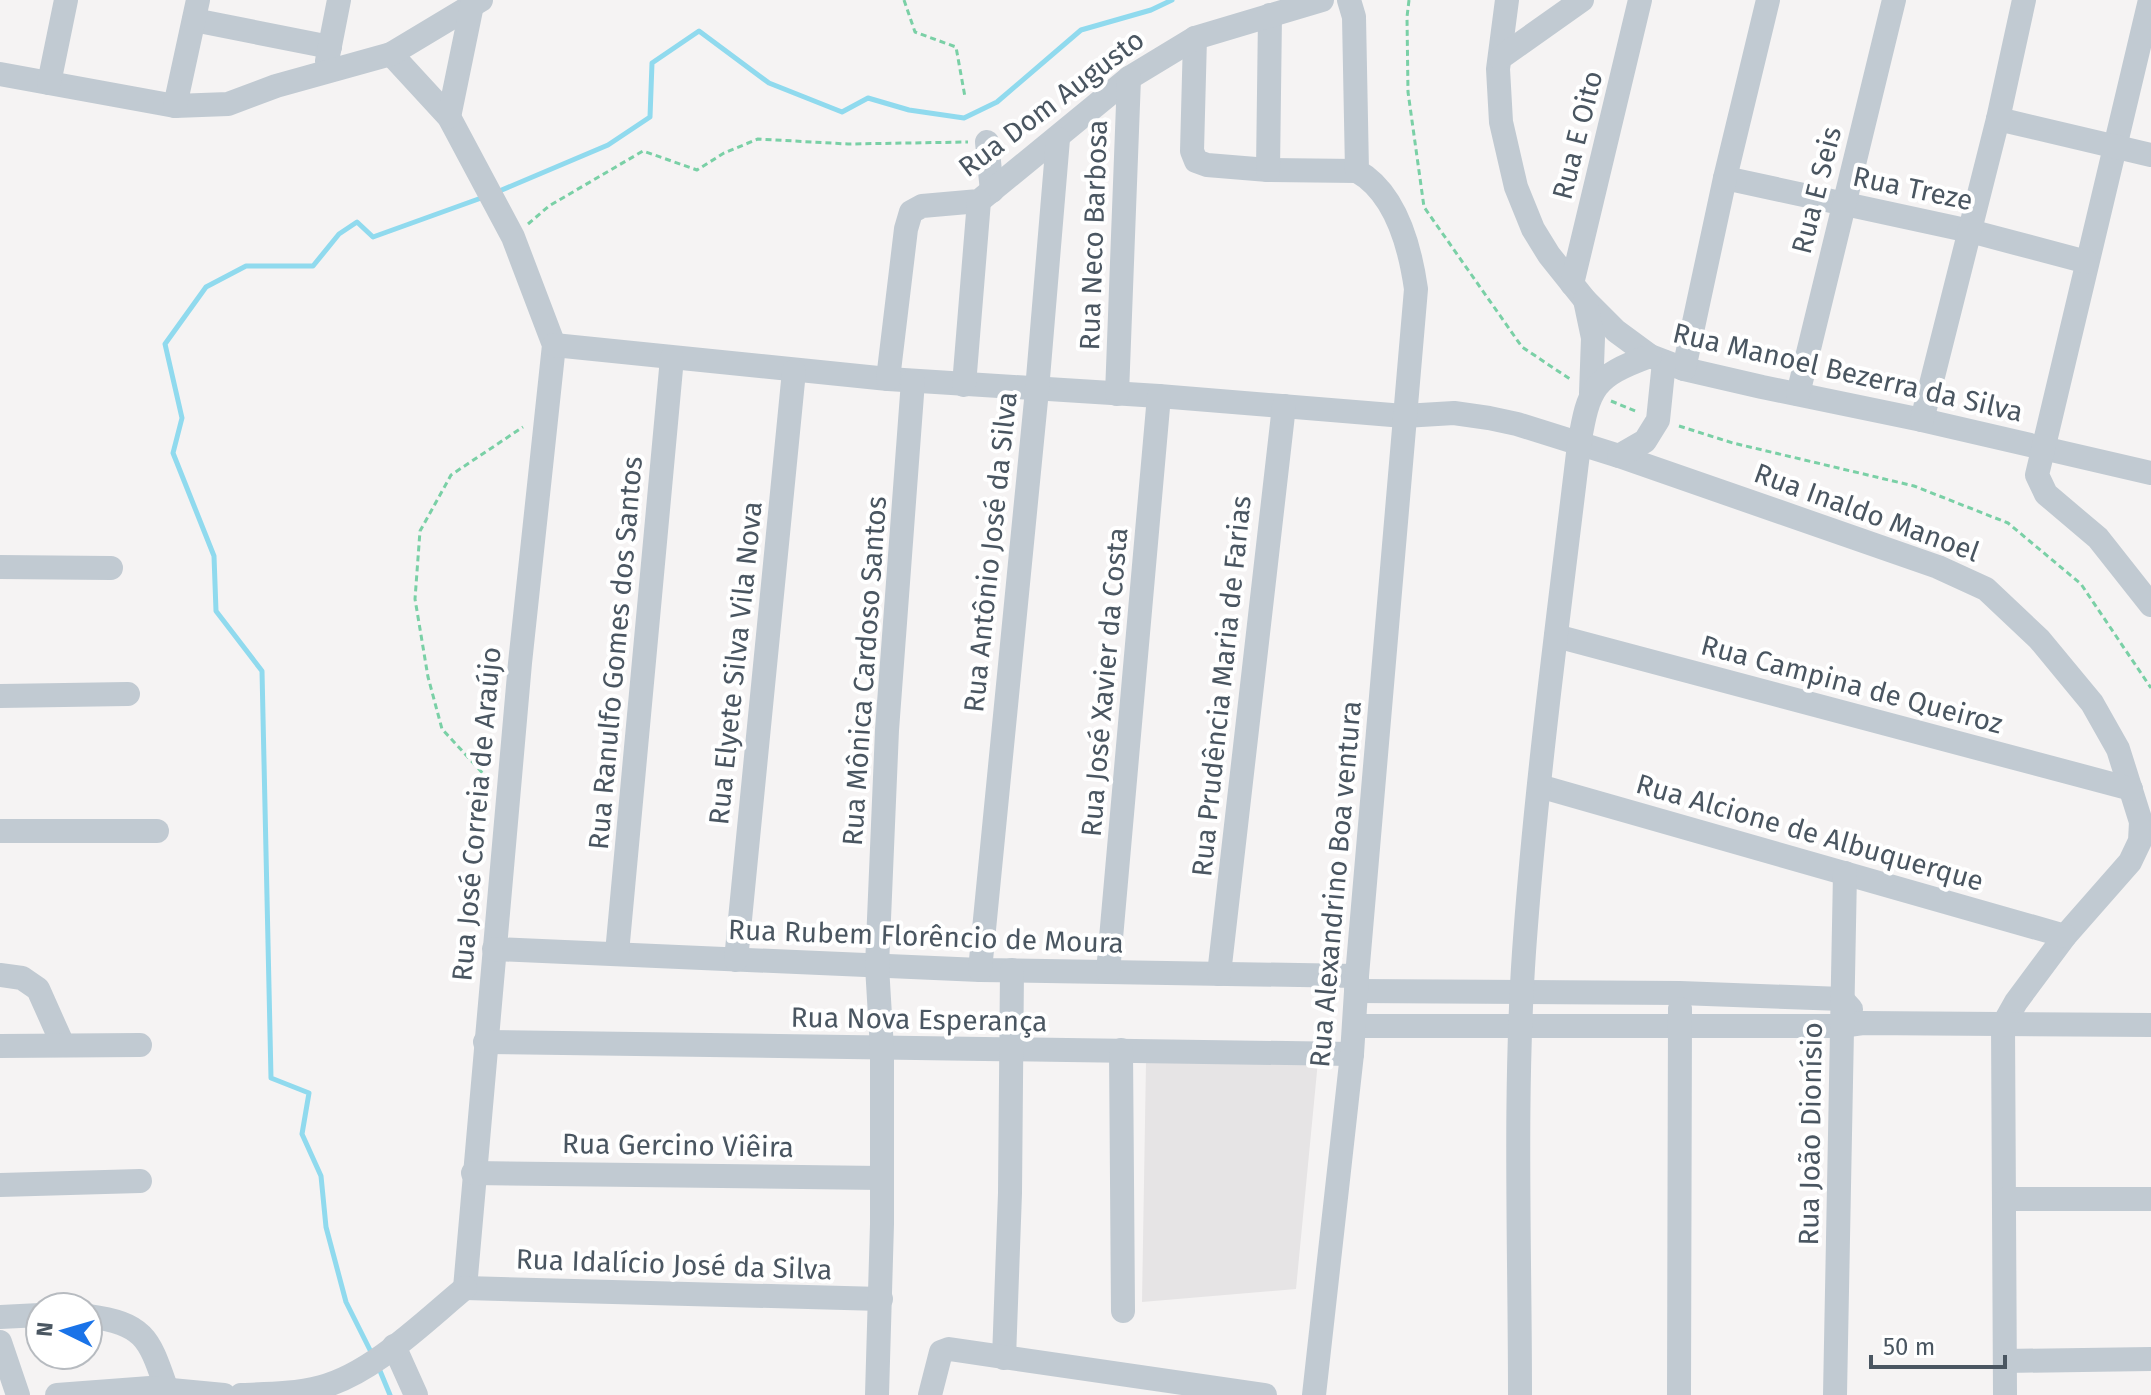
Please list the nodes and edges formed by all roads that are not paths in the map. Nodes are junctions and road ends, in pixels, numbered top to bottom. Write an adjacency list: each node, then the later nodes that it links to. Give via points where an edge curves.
1 (66, 0): 22 (street)
2 (339, 0): 16 (street)
3 (1322, 0): 14 (street, Rua Dom Augusto)
4 (1349, 0): 31 (street, via 1354,17)
5 (1507, 0): 18 (street, Rua Manoel Bezerra da Silva)
6 (1582, 0): 18 (street)
7 (1640, 0): 37 (street, Rua E Oito)
8 (1768, 0): 32 (street)
9 (1894, 0): 34 (street, Rua E Seis)
10 (2024, 0): 25 (street)
11 (2150, 0): 28 (street)
12 (475, 2): 17 (street); 24 (street)
13 (196, 10): 16 (street); 23 (street)
14 (1270, 15): 15 (street, Rua Dom Augusto); 30 (street)
15 (1195, 38): 21 (street, Rua Dom Augusto); 30 (street, via 1193,157 1207,165)
16 (330, 47): 19 (street)
17 (391, 54): 19 (street); 24 (street)
18 (1500, 58): 37 (street, Rua Manoel Bezerra da Silva, via 1501,122 1516,187 1533,229)
19 (325, 71): 23 (street, via 228,104)
20 (0, 74): 22 (street)
21 (1129, 78): 26 (street, Rua Dom Augusto); 47 (street, Rua Neco Barbosa)
22 (49, 83): 23 (street)
23 (175, 106)
24 (449, 117): 38 (street, via 513,237)
25 (1998, 119): 28 (street); 35 (street)
26 (1058, 139): 33 (street, Rua Dom Augusto); 45 (street, Rua Antônio José da Silva)
27 (987, 142): 33 (street)
28 (2116, 147): 29 (street); 36 (street)
29 (2151, 155)
30 (1268, 170): 31 (street)
31 (1357, 171): 51 (street, Rua Alexandrino Boa ventura, via 1382,193 1412,256 1416,289)
32 (1725, 178): 34 (street, Rua Treze); 40 (street)
33 (986, 196): 42 (street, Rua Dom Augusto, via 922,206 908,217); 44 (street)
34 (1844, 204): 35 (street, Rua Treze); 48 (street, Rua E Seis)
35 (1970, 231): 36 (street, Rua Treze); 52 (street)
36 (2087, 262): 54 (street)
37 (1578, 292): 40 (street, Rua Manoel Bezerra da Silva, via 1616,331); 46 (street, via 1593,338)
38 (554, 345): 39 (street, Rua Inaldo Manoel); 70 (street, Rua José Correia de Araújo)
39 (672, 358): 41 (street, Rua Inaldo Manoel); 71 (street, Rua Ranulfo Gomes dos Santos)
40 (1666, 362): 46 (street, via 1628,364); 48 (street, Rua Manoel Bezerra da Silva); 55 (street, via 1658,420 1645,441)
41 (794, 371): 42 (street, Rua Inaldo Manoel); 72 (street, Rua Elyete Silva Vila Nova)
42 (888, 379): 43 (street, Rua Inaldo Manoel)
43 (913, 381): 44 (street, Rua Inaldo Manoel); 73 (street, Rua Mônica Cardoso Santos, via 887,730)
44 (964, 385): 45 (street, Rua Inaldo Manoel)
45 (1037, 390): 47 (street, Rua Inaldo Manoel); 74 (street, Rua Antônio José da Silva)
46 (1591, 393): 53 (street)
47 (1117, 394): 49 (street, Rua Inaldo Manoel)
48 (1798, 394): 52 (street, Rua Manoel Bezerra da Silva)
49 (1159, 396): 50 (street, Rua Inaldo Manoel); 76 (street, Rua José Xavier da Costa)
50 (1284, 406): 51 (street, Rua Inaldo Manoel); 77 (street, Rua Prudência Maria de Farias)
51 (1404, 416): 53 (street, Rua Inaldo Manoel, via 1454,413 1489,418); 79 (street, Rua Alexandrino Boa ventura)
52 (1922, 420): 54 (street, Rua Manoel Bezerra da Silva)
53 (1579, 445): 55 (street, Rua Inaldo Manoel); 60 (street)
54 (2042, 447): 56 (street, Rua Manoel Bezerra da Silva); 59 (street, via 2037,475 2046,494 2098,538)
55 (1619, 456): 64 (street, Rua Inaldo Manoel, via 1938,567 1986,589 2039,639 2092,703 2118,749)
56 (2151, 473)
57 (0, 567): 58 (street)
58 (111, 568)
59 (2151, 605)
60 (1556, 636): 63 (street); 64 (street, Rua Campina de Queiroz)
61 (128, 694): 62 (street)
62 (0, 696)
63 (1539, 786): 68 (street, Rua Alcione de Albuquerque); 80 (street)
64 (2131, 789): 67 (street, Rua Inaldo Manoel)
65 (0, 831): 66 (street)
66 (157, 831)
67 (2146, 846): 69 (street)
68 (1845, 873): 69 (street, Rua Alcione de Albuquerque); 82 (street, Rua João Dionísio)
69 (2065, 936): 85 (street)
70 (494, 949): 71 (street, Rua Rubem Florêncio de Moura); 89 (street, Rua José Correia de Araújo)
71 (617, 953): 72 (street, Rua Rubem Florêncio de Moura)
72 (736, 960): 73 (street, Rua Rubem Florêncio de Moura)
73 (877, 966): 74 (street, Rua Rubem Florêncio de Moura); 93 (street, Rua Mônica Cardoso Santos)
74 (980, 970): 75 (street, Rua Rubem Florêncio de Moura)
75 (1012, 970): 76 (street, Rua Rubem Florêncio de Moura); 95 (street)
76 (1108, 972): 77 (street, Rua Rubem Florêncio de Moura)
77 (1219, 974): 79 (street, Rua Rubem Florêncio de Moura)
78 (0, 975): 90 (street, via 22,978 38,989)
79 (1356, 984): 80 (street, Rua Rubem Florêncio de Moura); 87 (street, Rua Alexandrino Boa ventura)
80 (1522, 991): 81 (street, Rua Rubem Florêncio de Moura); 88 (street)
81 (1680, 993): 82 (street, Rua Rubem Florêncio de Moura); 84 (street)
82 (1842, 999): 83 (street)
83 (1852, 1024): 84 (street); 85 (street); 128 (street, Rua João Dionísio)
84 (1680, 1025): 88 (street); 127 (street)
85 (2003, 1025): 86 (street); 101 (street)
86 (2151, 1025)
87 (1354, 1026): 88 (street); 96 (street, Rua Alexandrino Boa ventura)
88 (1520, 1026): 126 (street)
89 (485, 1042): 93 (street, Rua Nova Esperança); 97 (street, Rua José Correia de Araújo)
90 (63, 1045): 91 (street); 92 (street)
91 (140, 1045)
92 (0, 1046)
93 (882, 1049): 95 (street, Rua Nova Esperança); 98 (street, Rua Mônica Cardoso Santos)
94 (1121, 1050): 95 (street, Rua Nova Esperança); 96 (street, Rua Nova Esperança); 105 (street)
95 (1012, 1051): 111 (street)
96 (1352, 1054): 125 (street, Rua Alexandrino Boa ventura)
97 (473, 1173): 98 (street, Rua Gercino Viêira); 103 (street, Rua José Correia de Araújo)
98 (881, 1178): 104 (street, Rua Mônica Cardoso Santos)
99 (140, 1181): 100 (street)
100 (0, 1185)
101 (2006, 1199): 102 (street); 113 (street)
102 (2151, 1199)
103 (465, 1288): 104 (street, Rua Idalício José da Silva); 110 (street)
104 (881, 1299): 122 (street, Rua Mônica Cardoso Santos)
105 (1123, 1311)
106 (24, 1316): 107 (street)
107 (0, 1317)
108 (104, 1319): 116 (street, via 126,1324 146,1339)
109 (0, 1342): 117 (street)
110 (394, 1346): 114 (street); 121 (street)
111 (1004, 1358): 115 (street); 123 (street, via 944,1350)
112 (2151, 1359): 113 (street)
113 (2005, 1361): 129 (street)
114 (352, 1385): 120 (street)
115 (1127, 1385): 124 (street)
116 (167, 1390): 118 (street); 119 (street)
117 (18, 1395)
118 (57, 1395)
119 (224, 1395)
120 (241, 1395)
121 (416, 1395)
122 (877, 1395)
123 (930, 1395)
124 (1265, 1395)
125 (1314, 1395)
126 (1520, 1395)
127 (1679, 1395)
128 (1835, 1395)
129 (2005, 1395)

